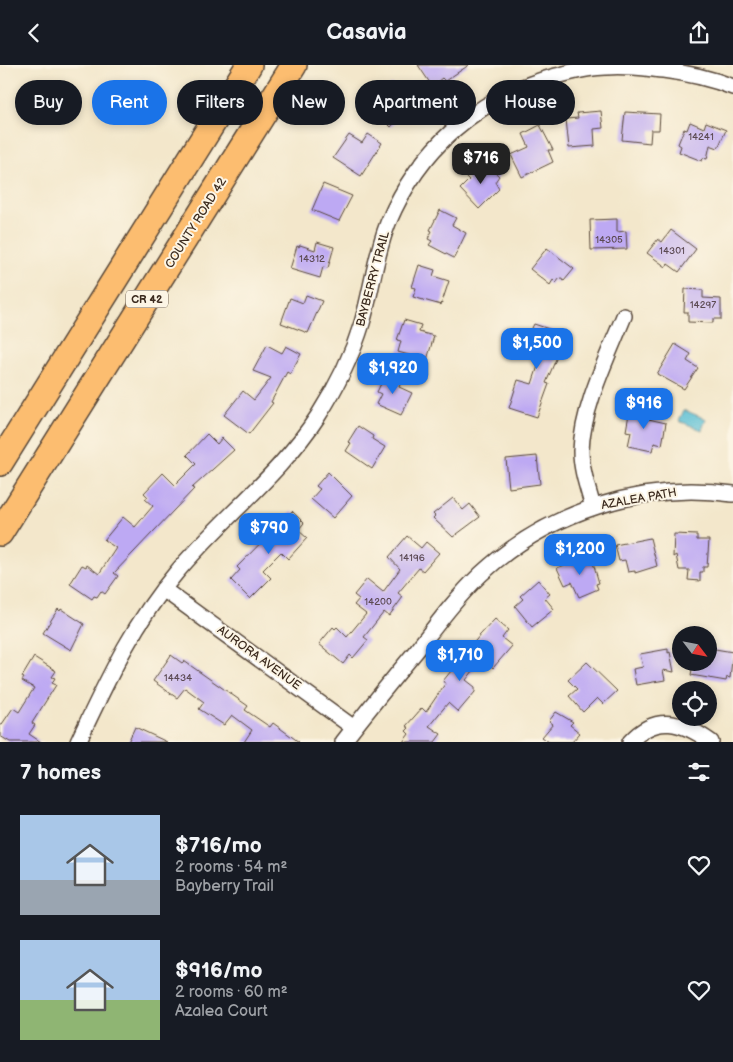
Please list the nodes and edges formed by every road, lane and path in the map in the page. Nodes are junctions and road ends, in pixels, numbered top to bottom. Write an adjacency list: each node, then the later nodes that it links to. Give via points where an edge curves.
1 (249, 65): 6 (highway, CR 42)
2 (294, 65): 9 (highway, COUNTY ROAD 42 / CR 42)
3 (688, 69): 4 (street, BAYBERRY TRAIL); 10 (street, BAYBERRY TRAIL, via 604,67 522,86 479,109 442,141 419,167 398,201 379,248 353,349 317,418 283,461)
4 (733, 87)
5 (624, 316): 8 (street, via 583,433 581,452)
6 (0, 463)
7 (733, 494): 8 (street, AZALEA PATH, via 665,493)
8 (593, 507): 11 (street, AZALEA PATH, via 538,532 481,574 452,605)
9 (0, 533)
10 (163, 589): 11 (street, AURORA AVENUE); 12 (street, BAYBERRY TRAIL, via 118,657)
11 (354, 727): 13 (street, AZALEA PATH)
12 (78, 742)
13 (343, 742)
14 (630, 742): 15 (street, via 639,732 662,723 687,726)
15 (711, 742)

